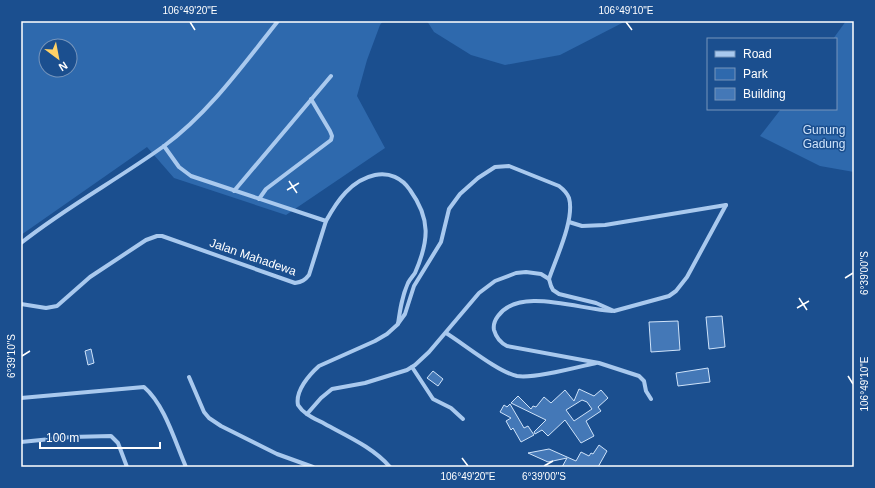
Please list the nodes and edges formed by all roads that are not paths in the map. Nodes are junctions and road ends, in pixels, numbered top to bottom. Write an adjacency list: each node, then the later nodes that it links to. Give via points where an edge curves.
1 (278, 21): 4 (street, via 239,71 202,112)
2 (331, 76): 3 (street)
3 (311, 99): 5 (street); 6 (street, via 330,131 331,140 266,189)
4 (164, 146): 5 (street, via 184,172); 9 (street, via 56,217)
5 (234, 191): 6 (street)
6 (259, 199): 7 (street)
7 (326, 221): 11 (street, Jalan Mahadewa, via 309,275 301,282 295,283 157,236 146,240 90,277 56,306 46,308); 13 (street, via 343,195 366,178 391,175 409,188 425,220 426,238 423,254 408,282)
8 (569, 222): 10 (street); 12 (street, via 582,226 605,226 726,205 687,277 676,291 669,296); 13 (street, via 569,198 559,186 509,166 488,171 469,185 453,202 446,217 441,242 414,286 405,314)
9 (21, 244)
10 (549, 279): 12 (street, via 550,286 559,294 596,303); 14 (street, via 541,274 526,272 495,281 479,293)
11 (21, 304)
12 (614, 311): 15 (street, via 535,301 520,302 506,308 494,324 499,340 508,346)
13 (397, 325): 20 (street, via 375,341 326,362 314,371 299,392 298,398 298,405)
14 (446, 333): 15 (street, via 503,370 519,376 528,377); 16 (street)
15 (599, 363): 19 (street, via 639,376 644,381 646,391)
16 (412, 367): 20 (street, via 365,383 332,389); 21 (street, via 433,399 451,408)
17 (189, 377): 25 (street, via 209,418 278,454)
18 (21, 398): 24 (street, via 144,387 153,394 161,408)
19 (652, 400)
20 (307, 414): 26 (street, via 367,448)
21 (463, 419)
22 (21, 442): 23 (street, via 111,436 118,443)
23 (127, 467)
24 (186, 467)
25 (313, 467)
26 (390, 467)

